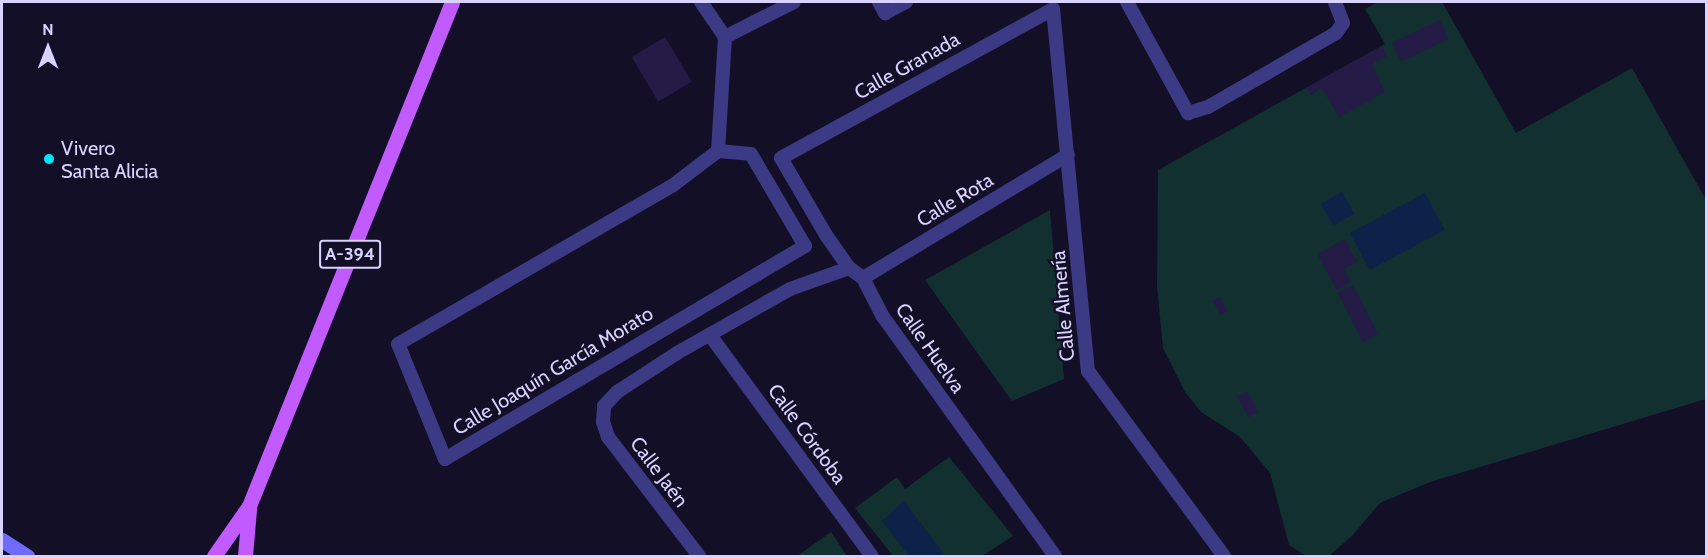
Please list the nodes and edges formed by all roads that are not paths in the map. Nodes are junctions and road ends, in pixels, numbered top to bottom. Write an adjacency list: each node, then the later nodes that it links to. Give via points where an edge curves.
1 (452, 2): 16 (main road, A-394)
2 (701, 2): 9 (street)
3 (794, 2): 9 (street)
4 (879, 2): 5 (street, via 885,13)
5 (906, 2)
6 (1127, 2): 7 (street, via 1188,113 1208,107 1324,42 1343,23)
7 (1335, 2)
8 (1053, 9): 11 (street, Calle Almería); 12 (street, Calle Granada)
9 (725, 37): 10 (street)
10 (718, 151): 10 (street, Calle Joaquín García Morato, via 672,186 399,344 445,459 805,246 751,154)
11 (1068, 155): 14 (street, Calle Rota); 24 (street, Calle Almería, via 1088,371)
12 (781, 158): 13 (street, Calle Huelva)
13 (849, 268): 14 (street, Calle Huelva); 15 (street, via 790,289)
14 (863, 278): 23 (street, Calle Huelva, via 884,317)
15 (710, 335): 21 (street, Calle Jaén, via 617,392 604,406 603,422 608,437); 22 (street, Calle Córdoba)
16 (249, 506): 19 (main road, A-394); 20 (main road, A-394)
17 (2, 540): 18 (street)
18 (27, 556)
19 (214, 556)
20 (244, 556)
21 (699, 556)
22 (872, 556)
23 (1055, 556)
24 (1224, 556)

